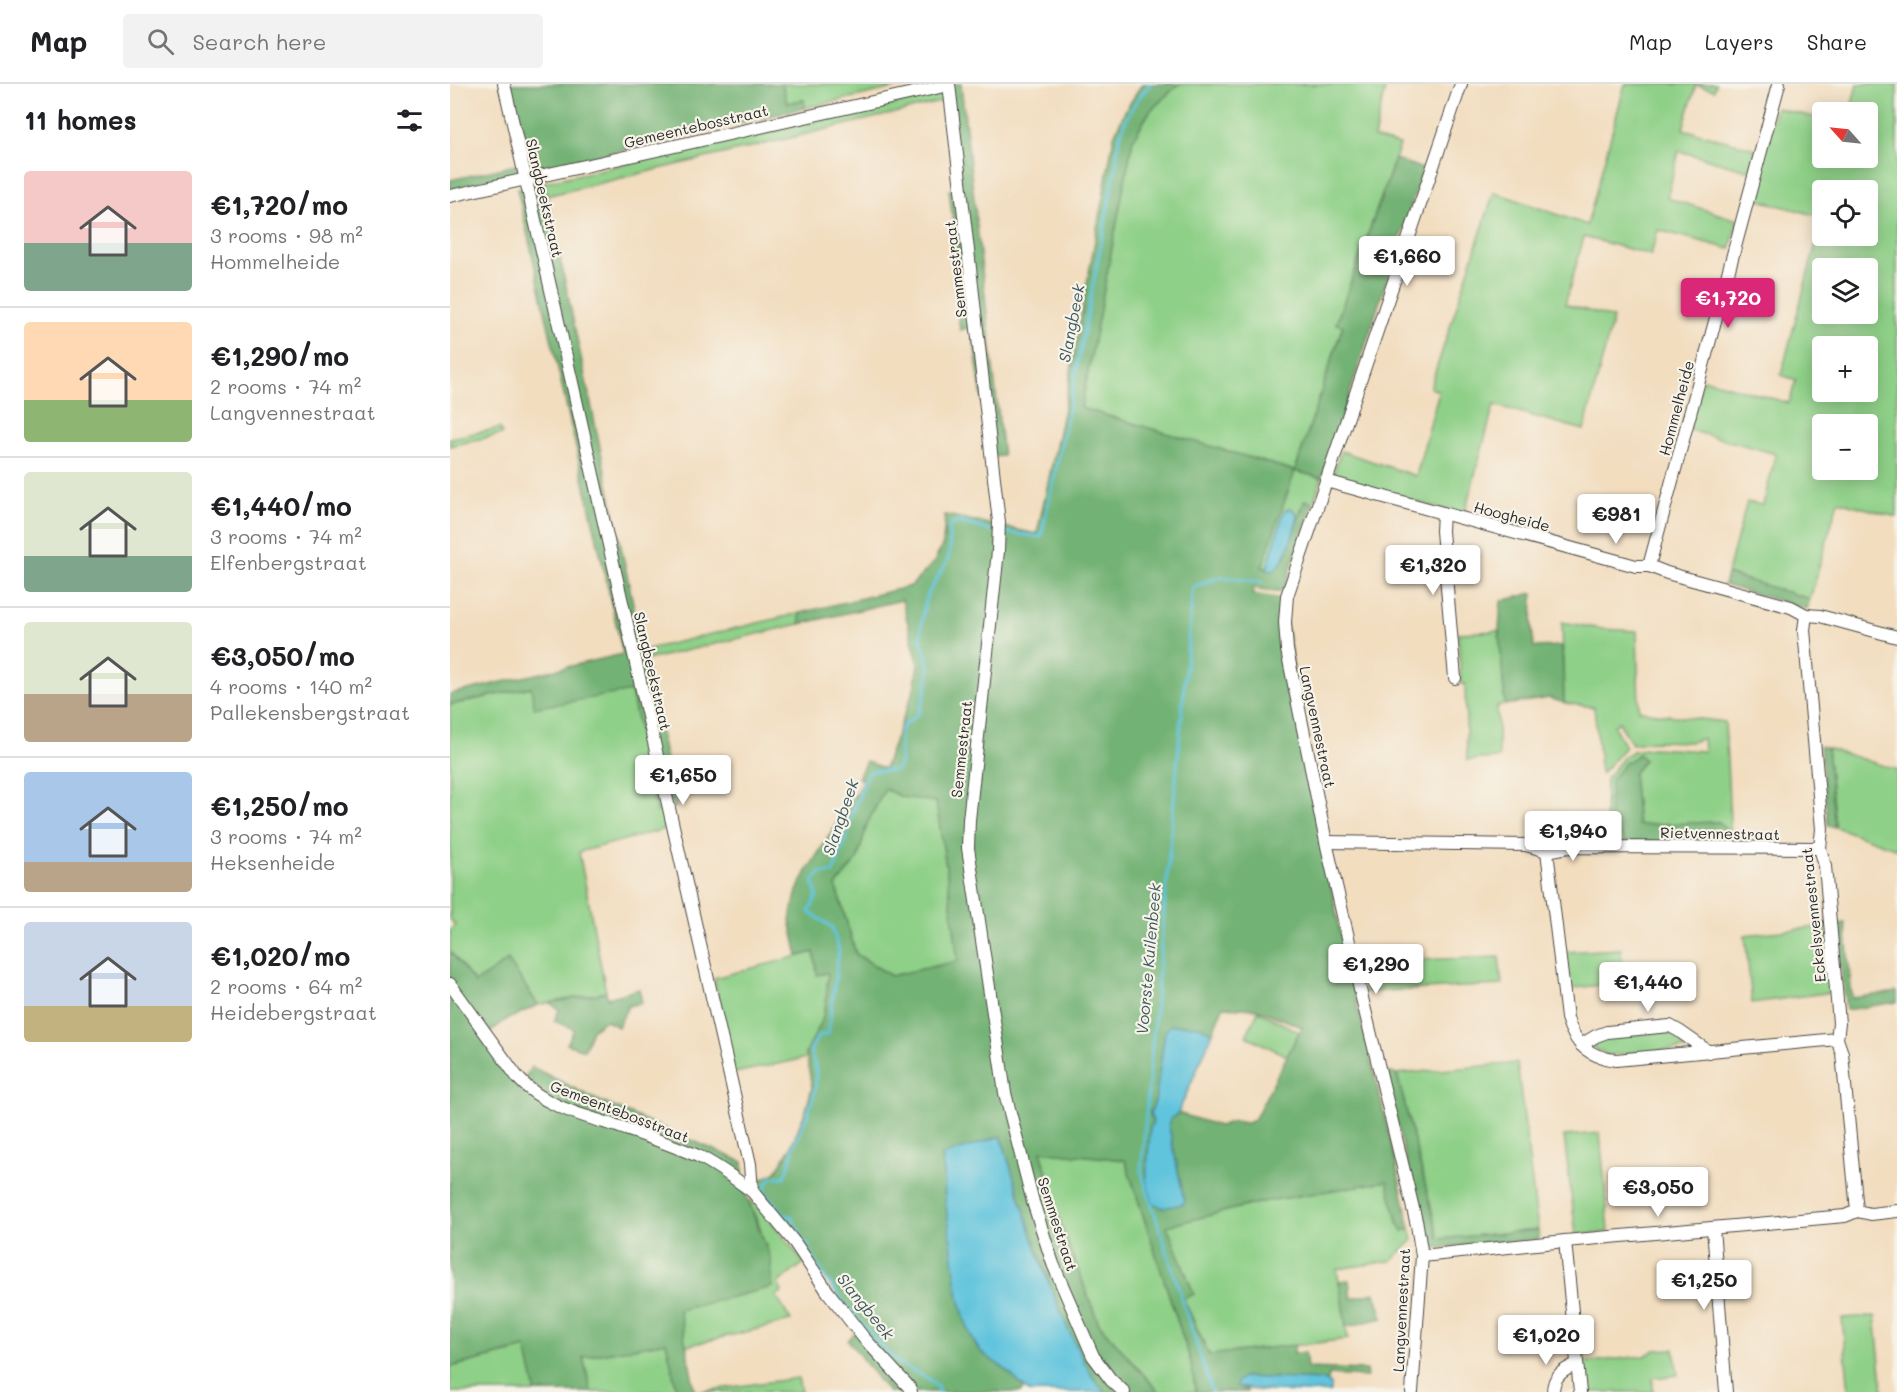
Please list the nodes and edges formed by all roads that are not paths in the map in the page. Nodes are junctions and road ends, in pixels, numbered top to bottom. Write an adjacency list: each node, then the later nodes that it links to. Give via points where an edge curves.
1 (504, 84): 5 (street, Slangbeekstraat)
2 (949, 84): 5 (street, Gemeentebosstraat); 28 (street, Semmestraat, via 999,522 968,848 1005,1093 1033,1202 1053,1264 1093,1356)
3 (1461, 84): 7 (street, Langvennestraat)
4 (1779, 84): 9 (street, Hommelheide)
5 (525, 179): 6 (street, Gemeentebosstraat); 20 (street, Slangbeekstraat, via 750,1164)
6 (450, 196)
7 (1326, 482): 8 (street, Hoogheide); 13 (street, Langvennestraat, via 1287,596 1285,622 1287,650)
8 (1443, 513): 9 (street, Hoogheide, via 1636,566); 12 (street)
9 (1649, 566): 10 (street, Hoogheide, via 1791,607)
10 (1806, 615): 11 (street, Hoogheide); 14 (street, Eckelsvennestraat, via 1804,630 1822,829)
11 (1897, 637)
12 (1455, 678)
13 (1326, 842): 15 (street, Rietvennestraat, via 1526,845); 25 (street, Langvennestraat)
14 (1820, 848): 15 (street, Rietvennestraat); 17 (street, Eckelsvennestraat, via 1825,866 1839,1023)
15 (1547, 850): 18 (street, via 1567,1018)
16 (450, 984): 20 (street, Gemeentebosstraat, via 518,1078 540,1097 699,1157)
17 (1837, 1039): 19 (street); 21 (street, Eckelsvennestraat, via 1842,1053)
18 (1581, 1045): 19 (street, via 1604,1059 1616,1060); 19 (street, via 1606,1032 1670,1026)
19 (1709, 1052)
20 (752, 1191): 27 (street, via 863,1337)
21 (1857, 1211): 22 (street); 23 (street, via 1845,1216)
22 (1897, 1212)
23 (1713, 1228): 24 (street); 32 (street)
24 (1565, 1241): 25 (street); 26 (street)
25 (1422, 1256): 29 (street, Langvennestraat)
26 (1577, 1364): 30 (street, via 1555,1378); 31 (street)
27 (911, 1392)
28 (1124, 1392)
29 (1412, 1392)
30 (1553, 1392)
31 (1580, 1392)
32 (1726, 1392)

